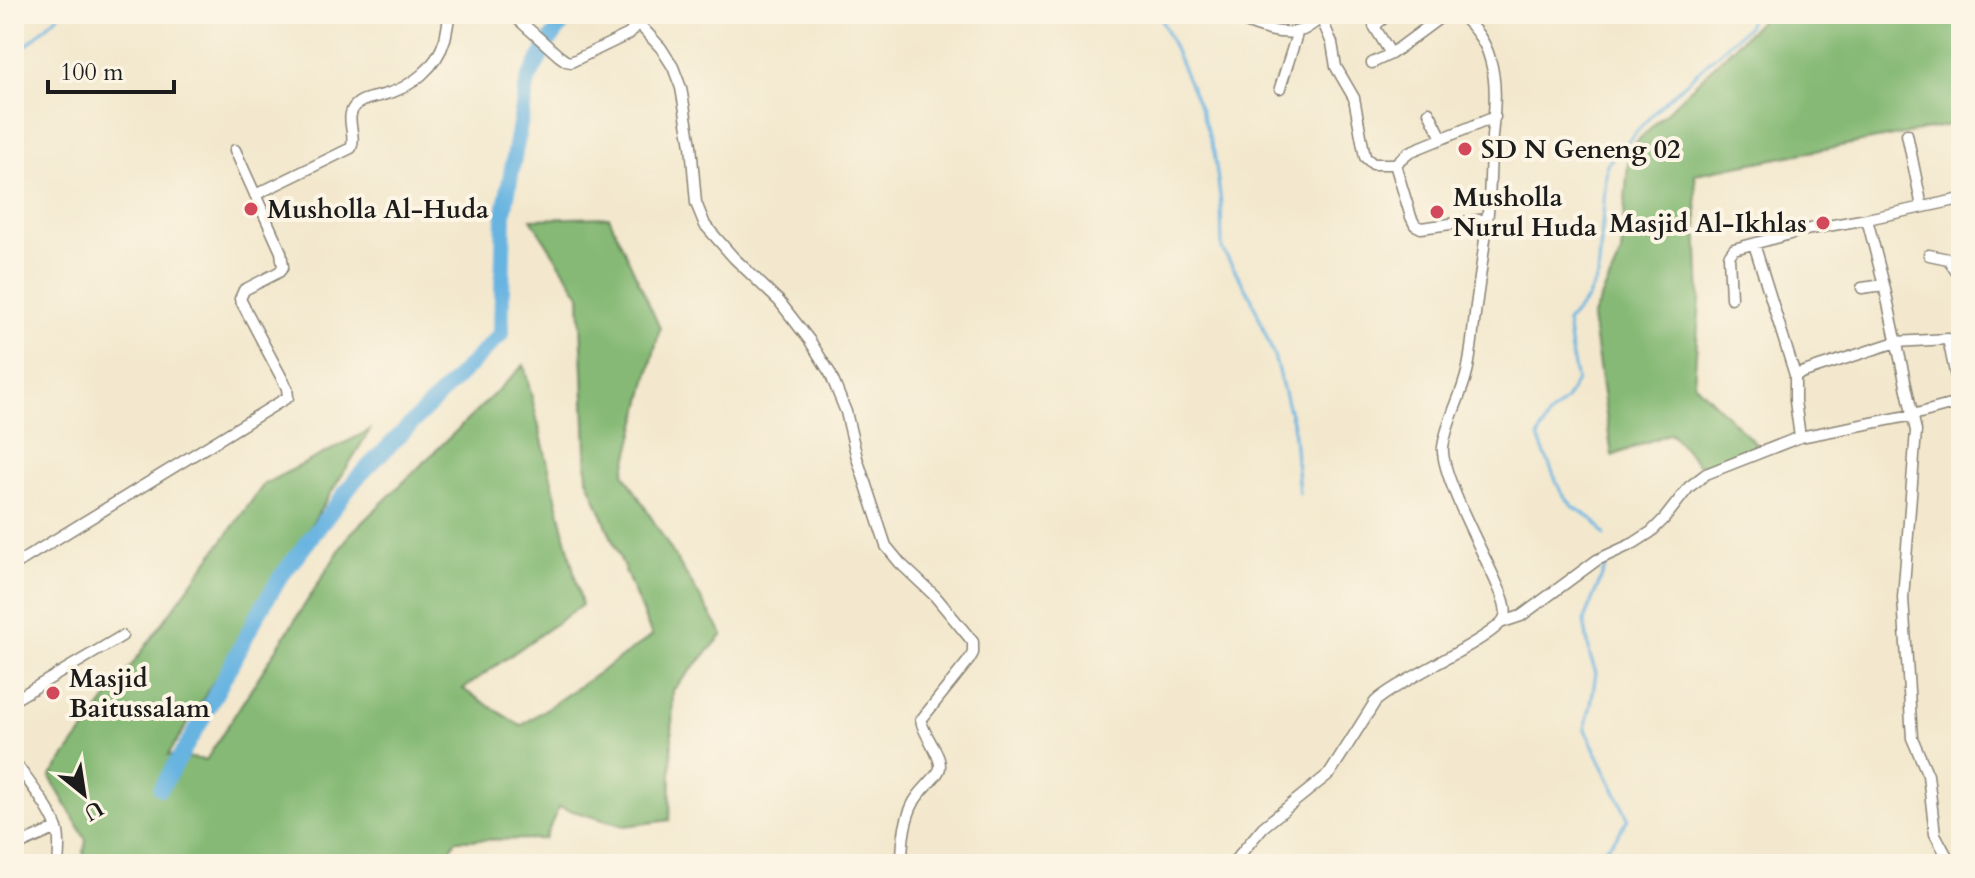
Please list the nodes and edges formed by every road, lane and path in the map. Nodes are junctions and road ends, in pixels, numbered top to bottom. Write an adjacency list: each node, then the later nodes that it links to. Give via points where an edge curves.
1 (450, 14): 19 (street, via 442,47 420,77 353,107 351,148)
2 (512, 14): 8 (street, via 569,62 629,34)
3 (1225, 14): 9 (street, via 1277,31)
4 (1389, 14): 10 (street, via 1374,26)
5 (1445, 14): 10 (street)
6 (1460, 14): 14 (street, via 1486,47)
7 (1324, 16): 9 (street); 18 (street, via 1335,65 1354,98 1365,157 1373,164)
8 (642, 19): 46 (street, via 681,88 696,203 705,225 810,341 846,412 886,546 973,642 969,660 921,720 940,767 910,809)
9 (1298, 31): 12 (street)
10 (1391, 54): 11 (street)
11 (1372, 63)
12 (1280, 88)
13 (1429, 112): 16 (street)
14 (1495, 117): 16 (street); 22 (street)
15 (1907, 134): 21 (street)
16 (1442, 138): 18 (street)
17 (235, 150): 19 (street)
18 (1395, 164): 22 (street, via 1417,226)
19 (255, 195): 38 (street, via 283,267 244,290 240,299 288,397)
20 (1961, 199): 21 (street)
21 (1922, 207): 23 (street)
22 (1487, 219): 39 (street, via 1468,368 1443,452 1501,592)
23 (1867, 219): 24 (street); 27 (street)
24 (1754, 244): 29 (street, via 1730,253); 33 (street)
25 (1929, 255): 26 (street, via 1948,259)
26 (1961, 279)
27 (1884, 285): 28 (street); 32 (street)
28 (1862, 288)
29 (1731, 298)
30 (1961, 338): 31 (street)
31 (1948, 339): 32 (street); 34 (street)
32 (1896, 342): 33 (street); 36 (street)
33 (1795, 375): 37 (street)
34 (1959, 378): 35 (street)
35 (1961, 401): 36 (street)
36 (1913, 415): 37 (street); 48 (street, via 1917,440 1903,589 1912,738 1928,775 1935,834)
37 (1800, 437): 39 (street, via 1706,474 1651,532 1587,567 1521,616)
38 (14, 565)
39 (1503, 622): 47 (street, via 1382,695 1330,773 1263,827)
40 (122, 636): 41 (street)
41 (14, 700)
42 (14, 761): 43 (street)
43 (57, 828): 44 (street); 45 (street)
44 (14, 847)
45 (58, 864)
46 (902, 864)
47 (1232, 864)
48 (1951, 864)

